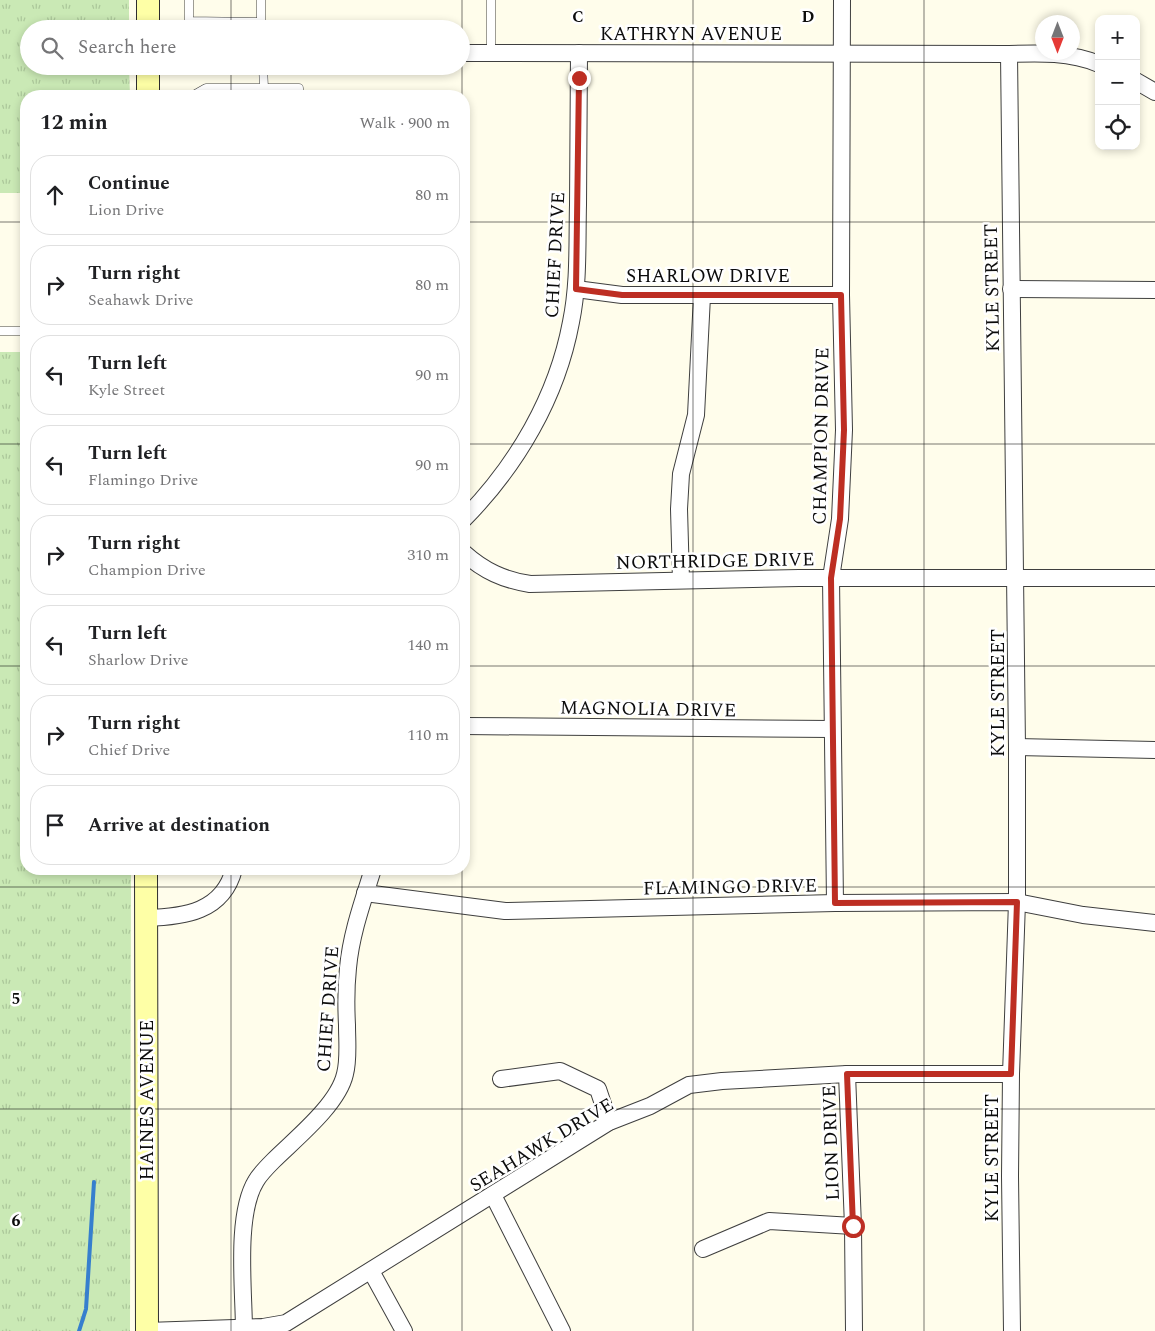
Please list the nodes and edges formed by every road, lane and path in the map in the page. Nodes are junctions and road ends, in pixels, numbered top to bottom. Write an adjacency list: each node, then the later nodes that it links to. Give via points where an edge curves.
1 (148, 0): 6 (main road)
2 (189, 0): 7 (lane)
3 (261, 0): 8 (lane)
4 (491, 0): 10 (lane)
5 (842, 0): 12 (street, CHAMPION DRIVE)
6 (148, 20)
7 (189, 20)
8 (261, 20)
9 (470, 53): 10 (street, KATHRYN AVENUE)
10 (491, 53): 11 (street, KATHRYN AVENUE)
11 (579, 53): 12 (street, KATHRYN AVENUE); 23 (street, CHIEF DRIVE)
12 (842, 53): 13 (street, KATHRYN AVENUE); 26 (street, CHAMPION DRIVE)
13 (1009, 54): 14 (street, KATHRYN AVENUE, via 1052,53); 24 (street, KYLE STREET)
14 (1095, 62)
15 (148, 75): 19 (main road)
16 (263, 75): 18 (lane)
17 (1140, 83): 22 (street)
18 (264, 88): 20 (lane); 21 (lane)
19 (148, 90)
20 (202, 90)
21 (299, 90)
22 (1155, 92)
23 (576, 289): 27 (street, SHARLOW DRIVE, via 622,295); 30 (street, CHIEF DRIVE, via 568,333 552,387 509,468)
24 (1011, 289): 25 (street); 33 (street, KYLE STREET)
25 (1155, 290)
26 (841, 295): 27 (street, SHARLOW DRIVE); 32 (street, CHAMPION DRIVE, via 844,430 840,519)
27 (702, 296): 35 (street, via 696,415 681,474)
28 (0, 331): 29 (lane)
29 (20, 331)
30 (470, 513)
31 (470, 558): 35 (street, NORTHRIDGE DRIVE, via 497,576 530,584)
32 (831, 578): 33 (street, NORTHRIDGE DRIVE); 35 (street, NORTHRIDGE DRIVE); 37 (street, CHAMPION DRIVE)
33 (1016, 578): 34 (street, NORTHRIDGE DRIVE); 38 (street, KYLE STREET)
34 (1155, 578)
35 (681, 580)
36 (470, 726): 37 (street, MAGNOLIA DRIVE)
37 (832, 729): 45 (street, CHAMPION DRIVE)
38 (1017, 747): 39 (street); 44 (street, KYLE STREET)
39 (1155, 750)
40 (146, 875): 46 (main road, HAINES AVENUE)
41 (232, 875): 46 (street, via 225,890 201,910)
42 (371, 875): 43 (street, CHIEF DRIVE)
43 (365, 893): 45 (street, FLAMINGO DRIVE, via 505,911); 56 (street, CHIEF DRIVE, via 354,929 348,967 345,1075 336,1095 316,1120 255,1181 245,1210)
44 (1017, 902): 45 (street, FLAMINGO DRIVE); 47 (street, FLAMINGO DRIVE, via 1083,915); 49 (street, KYLE STREET)
45 (835, 903)
46 (146, 918): 57 (main road, HAINES AVENUE)
47 (1155, 923)
48 (847, 1074): 49 (street, SEAHAWK DRIVE); 51 (street, SEAHAWK DRIVE, via 689,1085 650,1106); 53 (street, LION DRIVE)
49 (1011, 1074): 61 (street, KYLE STREET)
50 (501, 1079): 51 (street, via 560,1071 598,1089)
51 (609, 1122): 52 (street, SEAHAWK DRIVE)
52 (493, 1195): 55 (street, SEAHAWK DRIVE); 59 (street)
53 (853, 1226): 54 (street, via 768,1221); 60 (street, LION DRIVE)
54 (703, 1249)
55 (371, 1271): 56 (street, SEAHAWK DRIVE, via 286,1323); 58 (street)
56 (244, 1329): 57 (street, SEAHAWK DRIVE)
57 (147, 1331)
58 (404, 1331)
59 (562, 1331)
60 (854, 1331)
61 (1012, 1331)

